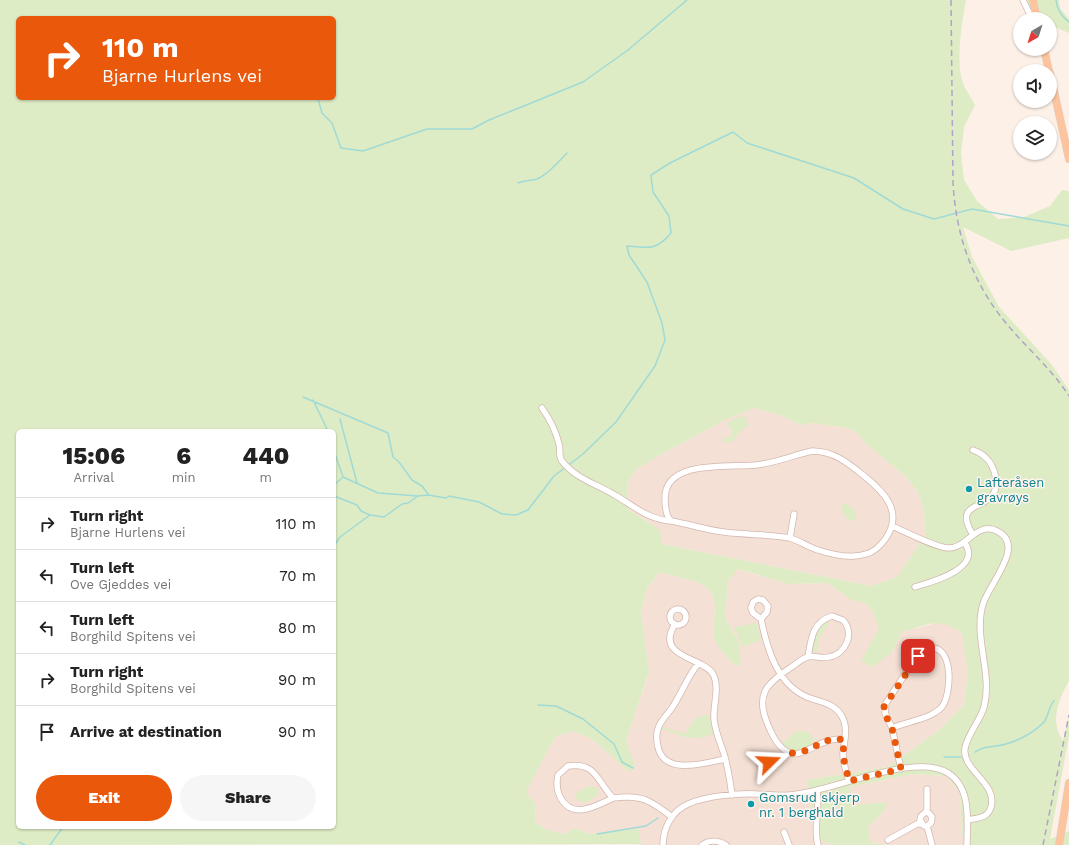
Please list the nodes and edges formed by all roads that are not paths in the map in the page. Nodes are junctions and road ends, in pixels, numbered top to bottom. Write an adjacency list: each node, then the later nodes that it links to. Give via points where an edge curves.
1 (1023, 0): 3 (street)
2 (1033, 0): 4 (main road)
3 (1029, 12)
4 (1036, 12)
5 (1057, 104): 6 (main road)
6 (1069, 159)
7 (542, 408): 10 (street, via 560,445 560,455 564,463 590,484 614,494 645,515)
8 (973, 450): 12 (street, via 990,461 996,484 991,497 974,505 968,513 967,523)
9 (794, 514): 13 (street)
10 (671, 521): 11 (street, via 668,518 665,501 667,487 676,476 697,468 757,465 818,451 845,460 883,492 892,509); 13 (street, via 714,531)
11 (892, 526): 13 (street, via 878,547 866,554 851,557 817,550); 14 (street, via 945,548)
12 (973, 534): 14 (street); 35 (street, via 982,529 997,531 1006,539 1009,550 981,610 984,706 965,748 967,759 993,801 989,813 982,818)
13 (790, 538)
14 (964, 542): 15 (street, via 970,552 964,565 941,578)
15 (914, 587)
16 (761, 619): 20 (street, via 765,639)
17 (675, 624): 19 (street, via 670,636 672,645 675,650)
18 (808, 657): 18 (street, via 830,657 843,649 849,631 843,620 832,616 819,623 810,640); 20 (street)
19 (698, 664): 24 (street, via 709,669 714,678 715,728); 24 (street, via 688,676 672,709 659,726 656,737 658,750 671,762 679,765)
20 (780, 674): 22 (street, via 798,692 837,710 844,721); 23 (street, via 766,687 762,704 774,737)
21 (892, 728): 21 (street, via 884,712 888,699 920,654 931,648 940,650 947,661 948,691 944,704 927,717); 26 (street)
22 (844, 740): 23 (street, via 832,738 802,752); 27 (street, via 843,756)
23 (790, 753): 25 (street, via 779,759)
24 (725, 759): 31 (street)
25 (760, 763)
26 (901, 769): 27 (street); 35 (street, via 930,766 954,777 964,792)
27 (849, 781): 30 (street)
28 (1069, 783): 46 (main road)
29 (927, 789): 33 (street)
30 (817, 792): 31 (street, via 789,796 752,793); 43 (street)
31 (732, 795): 34 (street, via 689,803)
32 (613, 798): 32 (street, via 596,773 590,769 568,766 558,775 560,798 575,809 586,809); 34 (street, via 640,797)
33 (927, 811): 36 (street, via 921,816); 36 (street, via 932,817 932,822)
34 (672, 817): 39 (street, via 665,829)
35 (967, 820): 45 (street)
36 (925, 825): 38 (street, via 917,824); 44 (street)
37 (784, 832): 42 (street)
38 (888, 840)
39 (663, 845)
40 (702, 845): 41 (street, via 717,841)
41 (726, 845)
42 (789, 845)
43 (818, 845)
44 (932, 845)
45 (967, 845)
46 (1059, 845)

